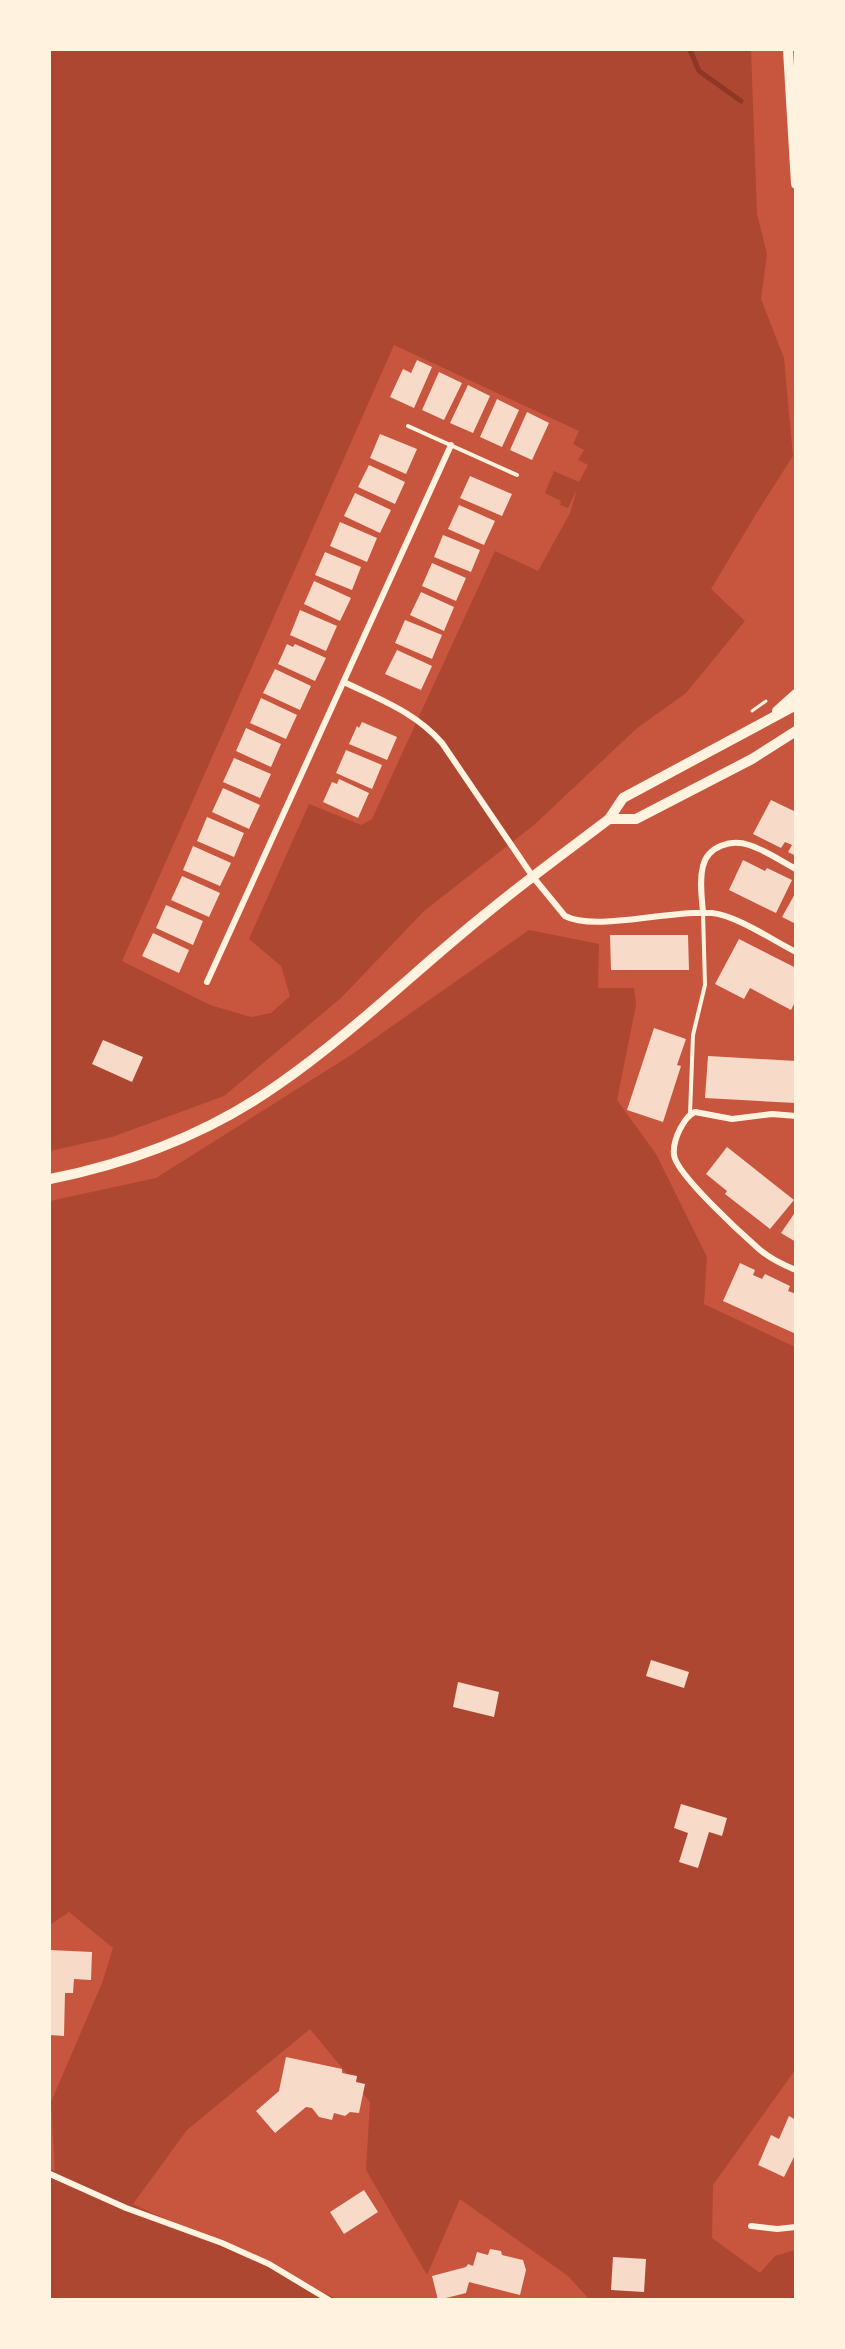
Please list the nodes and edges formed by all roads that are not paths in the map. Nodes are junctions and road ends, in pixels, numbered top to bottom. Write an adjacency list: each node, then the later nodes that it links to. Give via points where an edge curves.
1 (788, 50): 2 (main road)
2 (795, 184)
3 (408, 426): 4 (lane)
4 (451, 445): 5 (lane); 6 (street)
5 (517, 475)
6 (344, 682): 13 (street, via 427,725); 16 (street)
7 (795, 694): 9 (main road)
8 (795, 705): 9 (main road)
9 (765, 721): 11 (main road, via 623,798)
10 (795, 731): 11 (main road, via 752,759 636,819)
11 (609, 819): 13 (main road)
12 (795, 869): 14 (street, via 748,844 728,843 712,850 703,864)
13 (533, 877): 14 (street, via 559,911 572,920 596,922); 19 (main road, via 280,1084 234,1113 133,1159)
14 (703, 913): 15 (street, via 728,917); 17 (lane, via 705,986 693,1035)
15 (795, 952)
16 (207, 982)
17 (690, 1114): 18 (street, via 732,1119 772,1114); 20 (street, via 674,1144 674,1156 683,1174 759,1249)
18 (795, 1116)
19 (50, 1179)
20 (795, 1270)
21 (50, 2174): 24 (street, via 269,2264)
22 (751, 2226): 23 (street)
23 (795, 2227)
24 (329, 2300)

